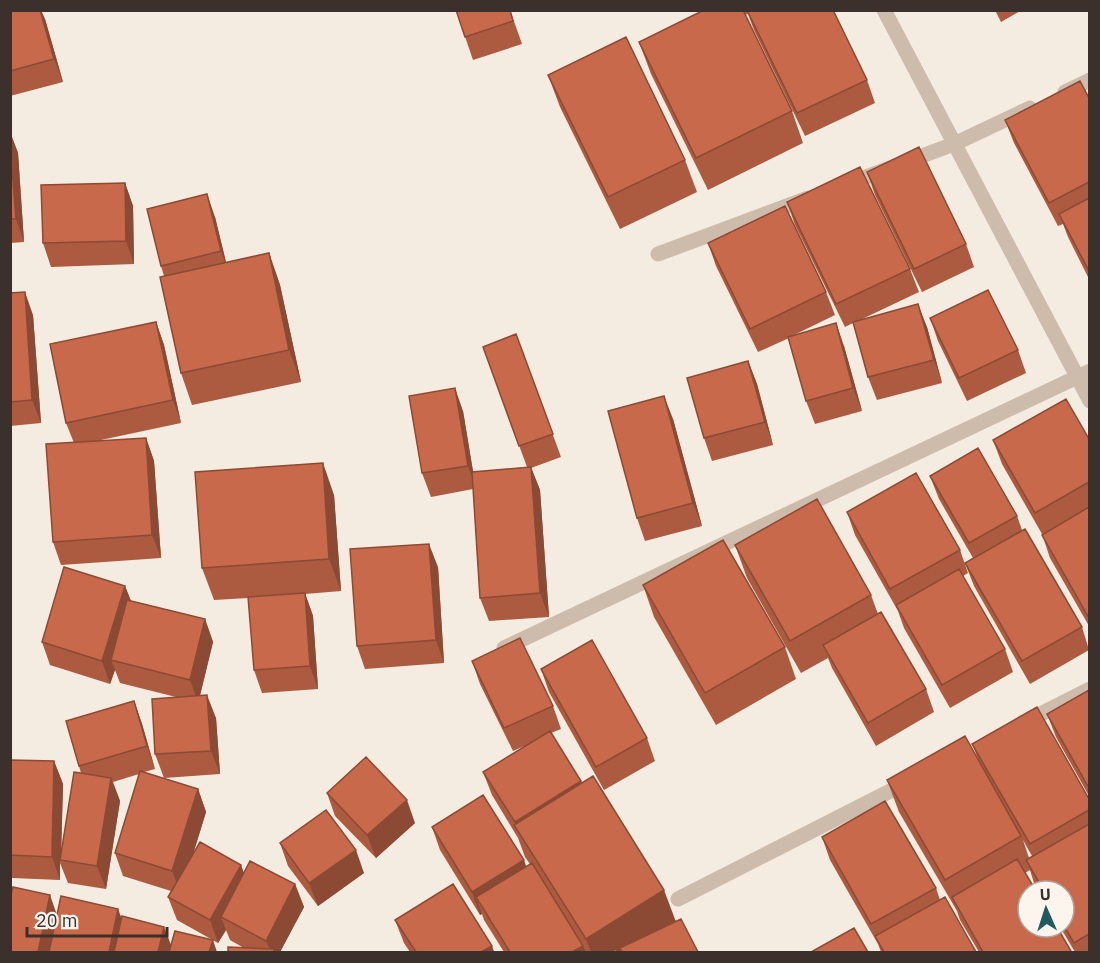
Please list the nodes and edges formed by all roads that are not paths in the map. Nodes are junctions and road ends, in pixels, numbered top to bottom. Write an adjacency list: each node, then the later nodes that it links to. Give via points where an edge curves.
1 (884, 10): 3 (street)
2 (1089, 80): 3 (street)
3 (954, 144): 4 (street); 5 (street)
4 (658, 254)
5 (1083, 374): 6 (street); 7 (street)
6 (1089, 401)
7 (497, 652)
8 (1089, 689): 9 (street)
9 (1005, 732)
10 (921, 775): 11 (street)
11 (678, 899)

